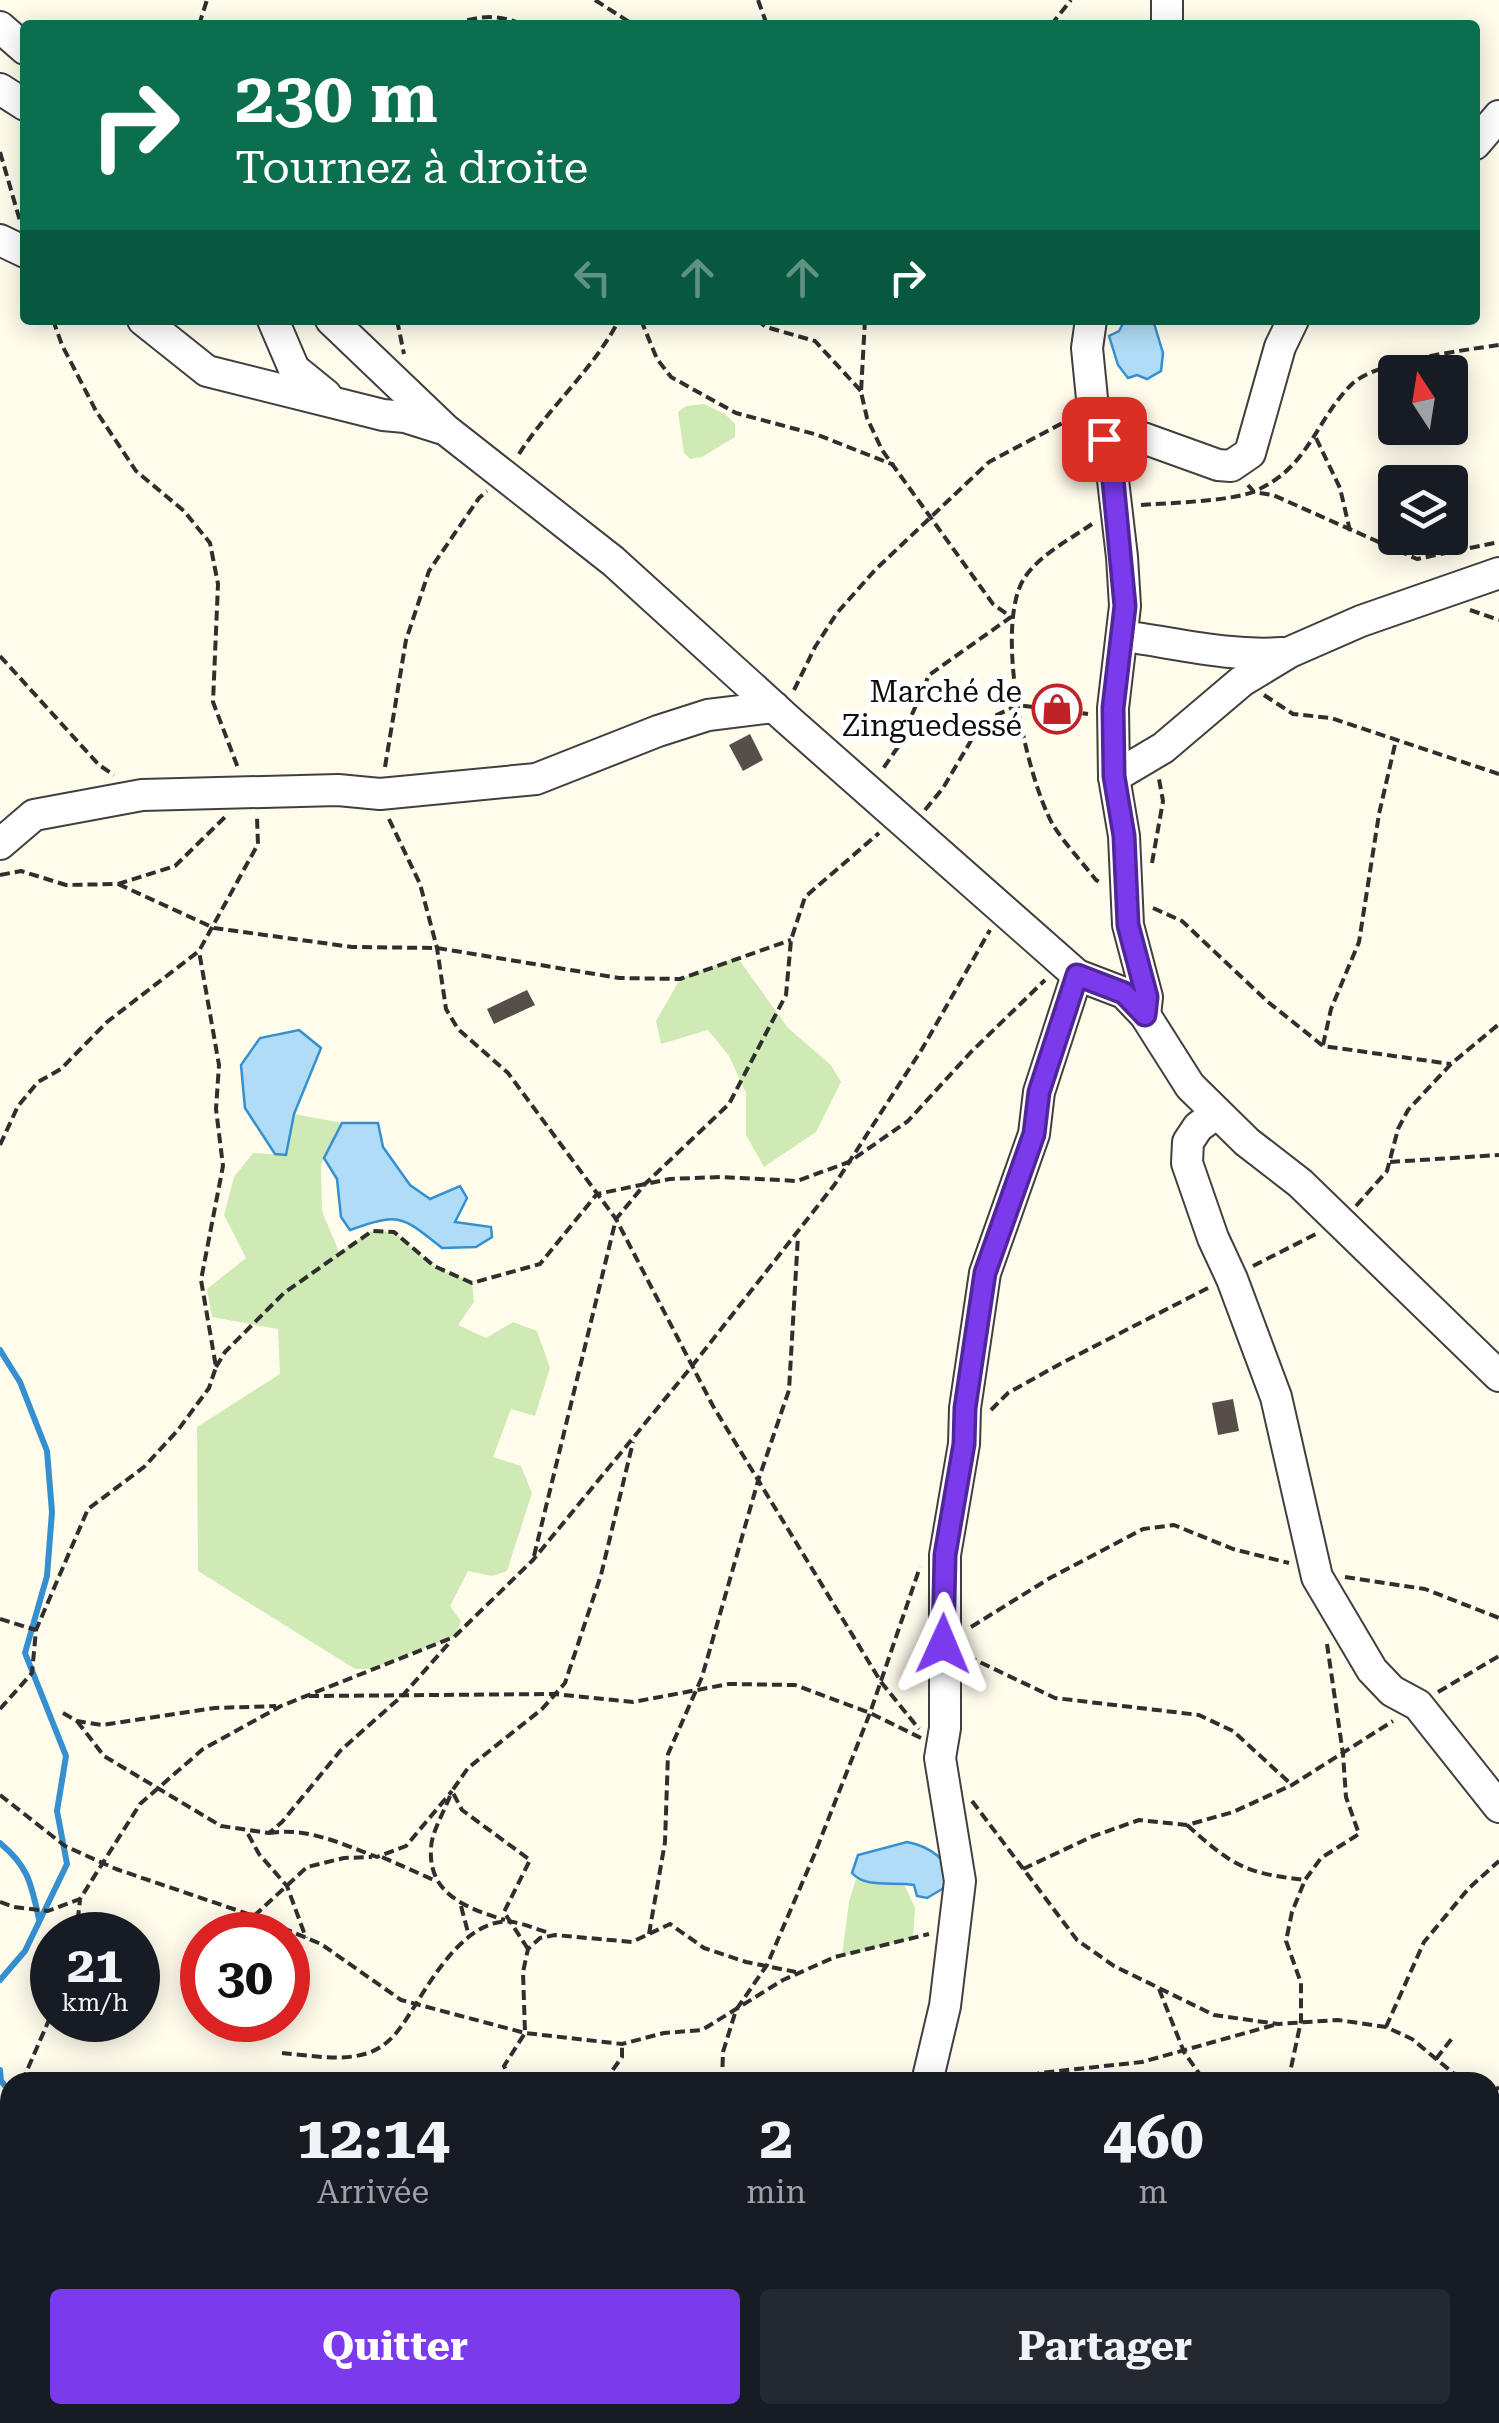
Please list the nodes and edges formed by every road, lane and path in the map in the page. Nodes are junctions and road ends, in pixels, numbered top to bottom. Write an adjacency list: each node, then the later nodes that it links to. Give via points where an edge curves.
1 (594, 0): 5 (path)
2 (1071, 0): 6 (path)
3 (465, 20): 4 (path)
4 (512, 20)
5 (626, 20)
6 (1055, 20)
7 (0, 28): 8 (street)
8 (20, 45)
9 (1499, 116): 10 (street)
10 (1480, 138)
11 (0, 152): 12 (path)
12 (15, 238)
13 (55, 325): 50 (path, via 96,411 136,471 184,511 210,544 218,584 213,702)
14 (149, 325): 25 (street, via 207,371)
15 (275, 325): 25 (street, via 294,369)
16 (336, 325): 27 (street)
17 (616, 325): 30 (path)
18 (644, 325): 29 (path, via 670,377 736,413)
19 (764, 325): 24 (path, via 815,341)
20 (865, 325): 24 (path)
21 (1090, 325): 26 (street, via 1087,348)
22 (1291, 325): 26 (street, via 1250,453 1231,466)
23 (1499, 345): 28 (path, via 1388,366 1354,381)
24 (861, 392): 29 (path, via 867,418)
25 (337, 403): 27 (street)
26 (1099, 429): 32 (street); 33 (path, via 1065,420 989,462)
27 (446, 430): 30 (street)
28 (1316, 438): 31 (path, via 1294,464); 34 (path, via 1340,488)
29 (894, 465): 33 (path)
30 (504, 477): 43 (street, via 613,561); 51 (path, via 479,498 429,571 406,640)
31 (1254, 492): 32 (path); 34 (path)
32 (1115, 508): 37 (path, via 1044,557 1024,579); 38 (street)
33 (931, 517): 37 (path, via 994,604); 43 (path, via 837,613 797,688)
34 (1350, 531): 35 (path, via 1417,560)
35 (1499, 542)
36 (1499, 572): 39 (street)
37 (1011, 617): 42 (path); 49 (path, via 929,675 898,747)
38 (1123, 636): 39 (street, via 1245,656); 44 (street)
39 (1290, 652): 41 (street)
40 (0, 656): 52 (path, via 100,765)
41 (1242, 680): 45 (path, via 1293,714 1330,718); 46 (street)
42 (1018, 705): 44 (path); 53 (path, via 982,722 943,788); 57 (path, via 1033,780 1054,826 1096,880)
43 (774, 706): 49 (street); 51 (street, via 658,731 536,779)
44 (1113, 716): 48 (street)
45 (1396, 740): 47 (path); 65 (path, via 1359,942)
46 (1155, 752): 48 (street); 57 (path, via 1163,801 1149,876)
47 (1499, 774)
48 (1114, 776): 57 (street)
49 (869, 791): 53 (street)
50 (250, 793): 51 (street); 52 (street); 56 (path, via 174,866); 59 (path, via 258,844)
51 (380, 794): 61 (path, via 420,884)
52 (142, 795): 54 (street, via 34,815)
53 (904, 822): 58 (street); 60 (path, via 804,897)
54 (0, 844)
55 (0, 875): 56 (path, via 21,871 66,885)
56 (118, 884): 59 (path)
57 (1125, 896): 64 (street); 65 (path, via 1182,920)
58 (1002, 908): 63 (street); 70 (path)
59 (214, 928): 61 (path, via 352,948); 62 (path)
60 (791, 940): 61 (path, via 680,979 618,978); 72 (path, via 786,996 729,1104)
61 (437, 948): 73 (path, via 446,1009 458,1029 508,1074)
62 (199, 951): 68 (path, via 38,1082); 77 (path, via 220,1065 216,1109 223,1166 201,1280)
63 (1070, 969): 64 (street, via 1124,993); 70 (path, via 971,1052 908,1121); 89 (street, via 1034,1134 985,1273 945,1555)
64 (1145, 1015): 67 (street, via 1190,1086)
65 (1323, 1046): 66 (path)
66 (1451, 1064)
67 (1217, 1113): 78 (street, via 1313,1195); 83 (street, via 1188,1142 1188,1163 1276,1398)
68 (0, 1145)
69 (1499, 1155): 71 (path)
70 (850, 1162): 72 (path, via 797,1180 720,1177); 75 (path)
71 (1390, 1162)
72 (644, 1184): 73 (path); 74 (path)
73 (597, 1194): 74 (path); 77 (path, via 540,1264 472,1283 434,1266 394,1232 372,1231 284,1293)
74 (616, 1219): 76 (path); 81 (path)
75 (798, 1231): 76 (path); 80 (path, via 789,1390)
76 (692, 1366): 79 (path); 80 (path)
77 (216, 1367): 87 (path, via 178,1430 144,1467 88,1509)
78 (1499, 1376)
79 (634, 1437): 81 (path); 93 (path, via 602,1575)
80 (758, 1481): 91 (path); 92 (path)
81 (532, 1560): 88 (path)
82 (922, 1562): 91 (path)
83 (1318, 1577): 84 (path, via 1360,1577 1424,1590); 89 (path, via 1174,1525 1143,1529); 96 (street, via 1372,1670)
84 (1499, 1618)
85 (0, 1619): 87 (path)
86 (1325, 1628): 102 (path)
87 (36, 1630): 98 (path, via 32,1673)
88 (454, 1637): 94 (path); 95 (path)
89 (943, 1644): 103 (street); 104 (path, via 1056,1698 1198,1715 1233,1731)
90 (1499, 1656): 96 (path)
91 (880, 1682): 99 (path); 99 (path, via 930,1742)
92 (695, 1692): 93 (path, via 633,1702); 99 (path, via 729,1684 795,1685); 129 (path, via 668,1754 665,1842)
93 (556, 1694): 95 (path); 106 (path, via 468,1768)
94 (306, 1696): 95 (path); 97 (path)
95 (404, 1696): 111 (path, via 340,1750)
96 (1418, 1704): 102 (path); 108 (street)
97 (281, 1706): 101 (path, via 214,1708 102,1725); 105 (path, via 203,1749)
98 (0, 1709)
99 (870, 1712): 133 (path)
100 (63, 1713): 101 (path)
101 (78, 1721): 105 (path, via 104,1756)
102 (1344, 1754): 104 (path); 116 (path, via 1346,1797 1360,1834 1322,1858)
103 (940, 1758): 115 (path); 127 (street, via 960,1881)
104 (1292, 1785): 109 (path)
105 (158, 1788): 110 (path, via 221,1826); 113 (path)
106 (452, 1791): 112 (path, via 406,1846); 117 (path, via 430,1848); 126 (path, via 462,1810 530,1860 504,1912)
107 (0, 1795): 113 (path, via 63,1844)
108 (1499, 1807)
109 (1186, 1825): 115 (path, via 1139,1820); 116 (path, via 1227,1860 1262,1875)
110 (248, 1832): 111 (path); 118 (path)
111 (269, 1833): 112 (path, via 329,1838)
112 (377, 1857): 117 (path); 118 (path, via 306,1867)
113 (101, 1862): 119 (path); 123 (path)
114 (1499, 1862): 140 (path, via 1424,1942)
115 (1022, 1869): 135 (path, via 1077,1940)
116 (1304, 1880): 138 (path, via 1286,1941 1301,1984)
117 (436, 1881): 121 (path)
118 (286, 1886): 124 (path); 125 (path)
119 (80, 1900): 120 (path, via 48,1911); 122 (path)
120 (0, 1902)
121 (461, 1906): 126 (path); 130 (path)
122 (79, 1912)
123 (243, 1912)
124 (258, 1912)
125 (296, 1912)
126 (510, 1921): 128 (path); 130 (path); 132 (path)
127 (953, 1927): 134 (path); 152 (street)
128 (555, 1934): 129 (path, via 632,1942); 132 (path)
129 (649, 1934): 133 (path, via 670,1924 704,1948)
130 (469, 1938): 136 (path)
131 (310, 1940): 136 (path)
132 (528, 1949): 141 (path)
133 (766, 1965): 134 (path); 137 (path)
134 (800, 1972): 137 (path)
135 (1158, 1986): 139 (path, via 1214,2015); 145 (path)
136 (416, 2004): 141 (path); 146 (path, via 404,2026 369,2053)
137 (736, 2010): 144 (path, via 702,2030); 151 (path)
138 (1300, 2021): 139 (path); 140 (path); 155 (path)
139 (1278, 2024): 145 (path)
140 (1386, 2027): 147 (path)
141 (525, 2032): 144 (path); 149 (path, via 504,2066)
142 (1452, 2036): 147 (path)
143 (39, 2042): 148 (path)
144 (622, 2044): 150 (path)
145 (1184, 2052): 153 (path); 154 (path)
146 (282, 2053)
147 (1436, 2059): 156 (path)
148 (26, 2072)
149 (507, 2072)
150 (611, 2072)
151 (723, 2072)
152 (929, 2072)
153 (1057, 2072)
154 (1198, 2072)
155 (1290, 2072)
156 (1452, 2072)

